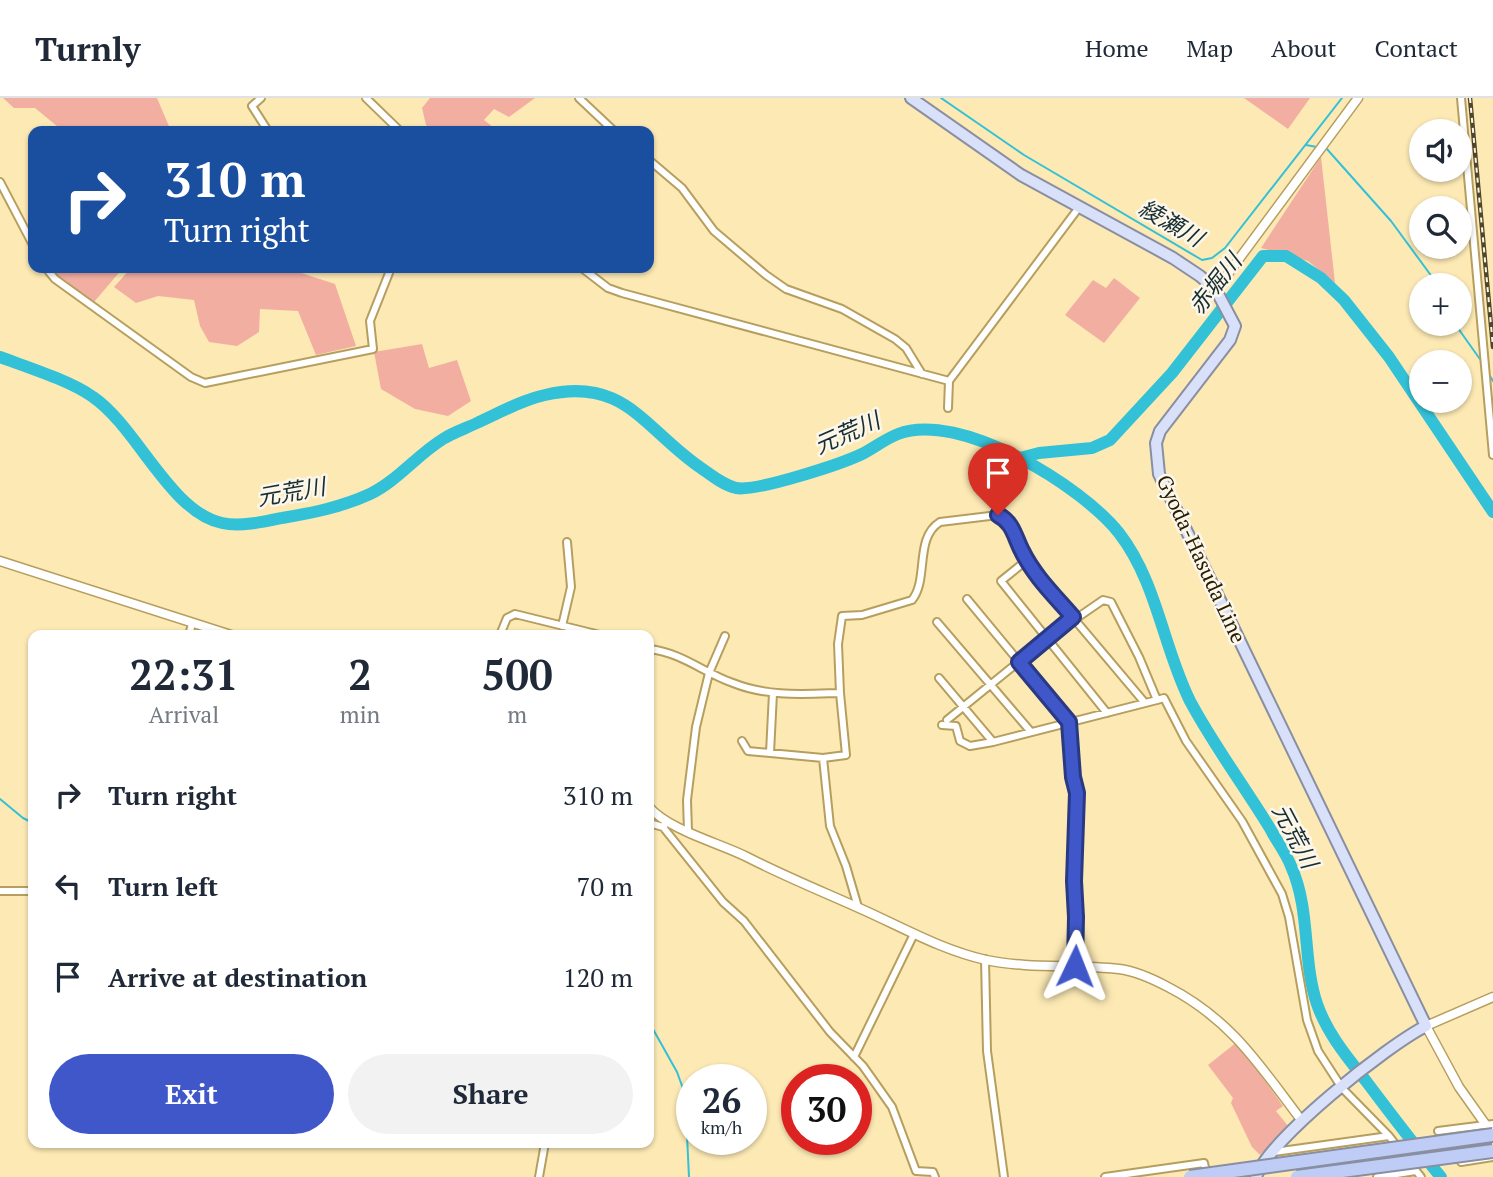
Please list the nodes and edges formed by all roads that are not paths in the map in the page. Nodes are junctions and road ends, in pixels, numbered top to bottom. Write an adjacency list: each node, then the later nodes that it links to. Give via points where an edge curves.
1 (261, 98): 7 (street, via 252,106)
2 (366, 98): 8 (street)
3 (579, 98): 9 (street)
4 (911, 98): 12 (main road, Gyoda-Hasuda Line, via 1021,175)
5 (1358, 98): 17 (street)
6 (1461, 98): 21 (street)
7 (265, 126)
8 (395, 126)
9 (609, 126)
10 (654, 164): 18 (street, via 682,188 714,231 766,275 786,289 842,309 895,339)
11 (0, 182): 13 (street)
12 (1080, 206): 17 (main road, Gyoda-Hasuda Line, via 1173,258); 19 (street)
13 (28, 235)
14 (50, 273): 15 (street, via 205,383 373,349 370,321)
15 (389, 273)
16 (588, 273): 18 (street, via 622,293)
17 (1217, 292): 64 (main road, Gyoda-Hasuda Line, via 1234,326 1230,340 1160,430 1155,455 1159,474)
18 (922, 374): 19 (street)
19 (949, 381): 20 (street)
20 (948, 408)
21 (1493, 455)
22 (567, 542): 29 (street, via 571,586)
23 (0, 561): 28 (street)
24 (1027, 561): 26 (street); 35 (street, via 1002,581); 42 (street, via 1010,523 998,515 940,522 928,536 915,597 862,615 842,616)
25 (967, 599): 37 (street)
26 (1074, 618): 35 (street); 43 (street, via 1103,600 1111,602); 44 (street)
27 (937, 622): 40 (street)
28 (192, 624): 30 (street); 31 (street)
29 (562, 626): 32 (street, via 515,614 507,618); 33 (street)
30 (190, 630)
31 (213, 630)
32 (502, 630)
33 (579, 630)
34 (725, 636): 38 (street)
35 (1048, 638): 37 (street); 46 (street)
36 (654, 650): 38 (street, via 674,653)
37 (1019, 662): 40 (street); 47 (street)
38 (709, 673): 41 (street); 56 (street, via 696,727)
39 (939, 678): 45 (street)
40 (991, 685): 45 (street); 48 (street)
41 (773, 693): 42 (street); 51 (street)
42 (840, 693): 52 (street, via 846,755)
43 (1157, 700): 44 (street); 66 (street, via 1164,698 1282,894 1307,1020 1318,1051)
44 (1145, 703): 46 (street)
45 (964, 707): 50 (street); 50 (street, via 945,722 956,726 960,741 970,746)
46 (1107, 713): 47 (street)
47 (1069, 722): 48 (street); 62 (street, via 1077,793)
48 (1031, 732): 50 (street)
49 (742, 741): 51 (street, via 748,751)
50 (993, 742)
51 (770, 753): 52 (street)
52 (823, 758): 59 (street, via 830,826)
53 (654, 813): 55 (street)
54 (654, 824): 55 (street)
55 (665, 825): 56 (street); 65 (street, via 723,902)
56 (688, 831): 59 (street)
57 (0, 891): 58 (street)
58 (28, 891)
59 (858, 907): 60 (street)
60 (914, 934): 61 (street); 65 (street)
61 (985, 959): 62 (street); 79 (street, via 987,1051)
62 (1075, 966): 67 (street, via 1138,974 1204,1009 1247,1047)
63 (1493, 998): 64 (street)
64 (1426, 1026): 66 (main road, via 1405,1036); 68 (street, via 1459,1087)
65 (854, 1057): 78 (street, via 892,1107 916,1171 933,1172)
66 (1344, 1086): 67 (main road); 70 (street)
67 (1301, 1121): 73 (main road)
68 (1491, 1129): 69 (street); 81 (highway, bridge)
69 (1438, 1131)
70 (1389, 1136): 73 (street); 76 (street)
71 (544, 1148): 77 (street)
72 (1493, 1151): 84 (highway, bridge)
73 (1272, 1152): 83 (main road)
74 (1493, 1157): 75 (street)
75 (1461, 1162)
76 (1418, 1174): 85 (street)
77 (539, 1177)
78 (935, 1177)
79 (1004, 1177)
80 (1105, 1177): 82 (street, via 1205,1163)
81 (1190, 1177)
82 (1207, 1177)
83 (1256, 1177)
84 (1297, 1177)
85 (1377, 1177)

